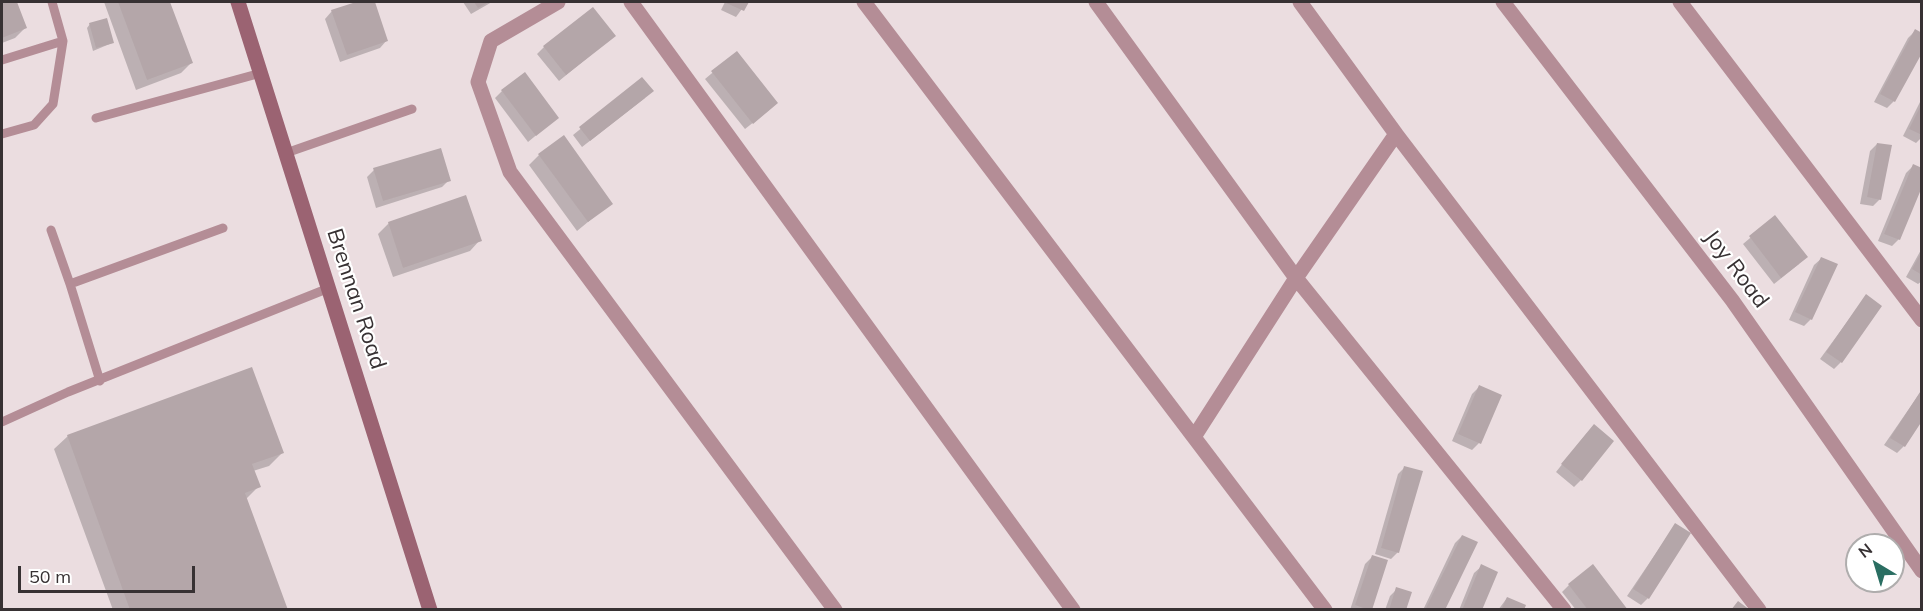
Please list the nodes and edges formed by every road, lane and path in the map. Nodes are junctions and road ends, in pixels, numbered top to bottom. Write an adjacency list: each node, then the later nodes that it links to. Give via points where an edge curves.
1 (52, 2): 10 (lane)
2 (238, 2): 12 (street, Brennan Road)
3 (558, 2): 29 (street, via 491,41 478,82 510,172)
4 (631, 2): 30 (street)
5 (864, 2): 26 (street)
6 (1096, 2): 20 (street)
7 (1300, 2): 16 (street)
8 (1503, 2): 27 (street, Joy Road, via 1732,300)
9 (1680, 2): 23 (street)
10 (63, 41): 11 (lane); 15 (lane, via 53,104 34,125)
11 (2, 60)
12 (261, 73): 14 (lane); 17 (street, Brennan Road)
13 (412, 109): 17 (lane)
14 (96, 118)
15 (2, 134)
16 (1396, 134): 20 (street); 33 (street)
17 (286, 153): 22 (street, Brennan Road)
18 (223, 228): 21 (lane)
19 (51, 230): 21 (lane)
20 (1296, 278): 26 (street); 32 (street)
21 (70, 284): 24 (lane)
22 (329, 288): 24 (lane); 28 (street, Brennan Road)
23 (1922, 320)
24 (100, 381): 25 (lane)
25 (2, 422)
26 (1194, 437): 31 (street)
27 (1922, 571)
28 (430, 609)
29 (835, 609)
30 (1073, 609)
31 (1325, 609)
32 (1563, 609)
33 (1759, 609)

